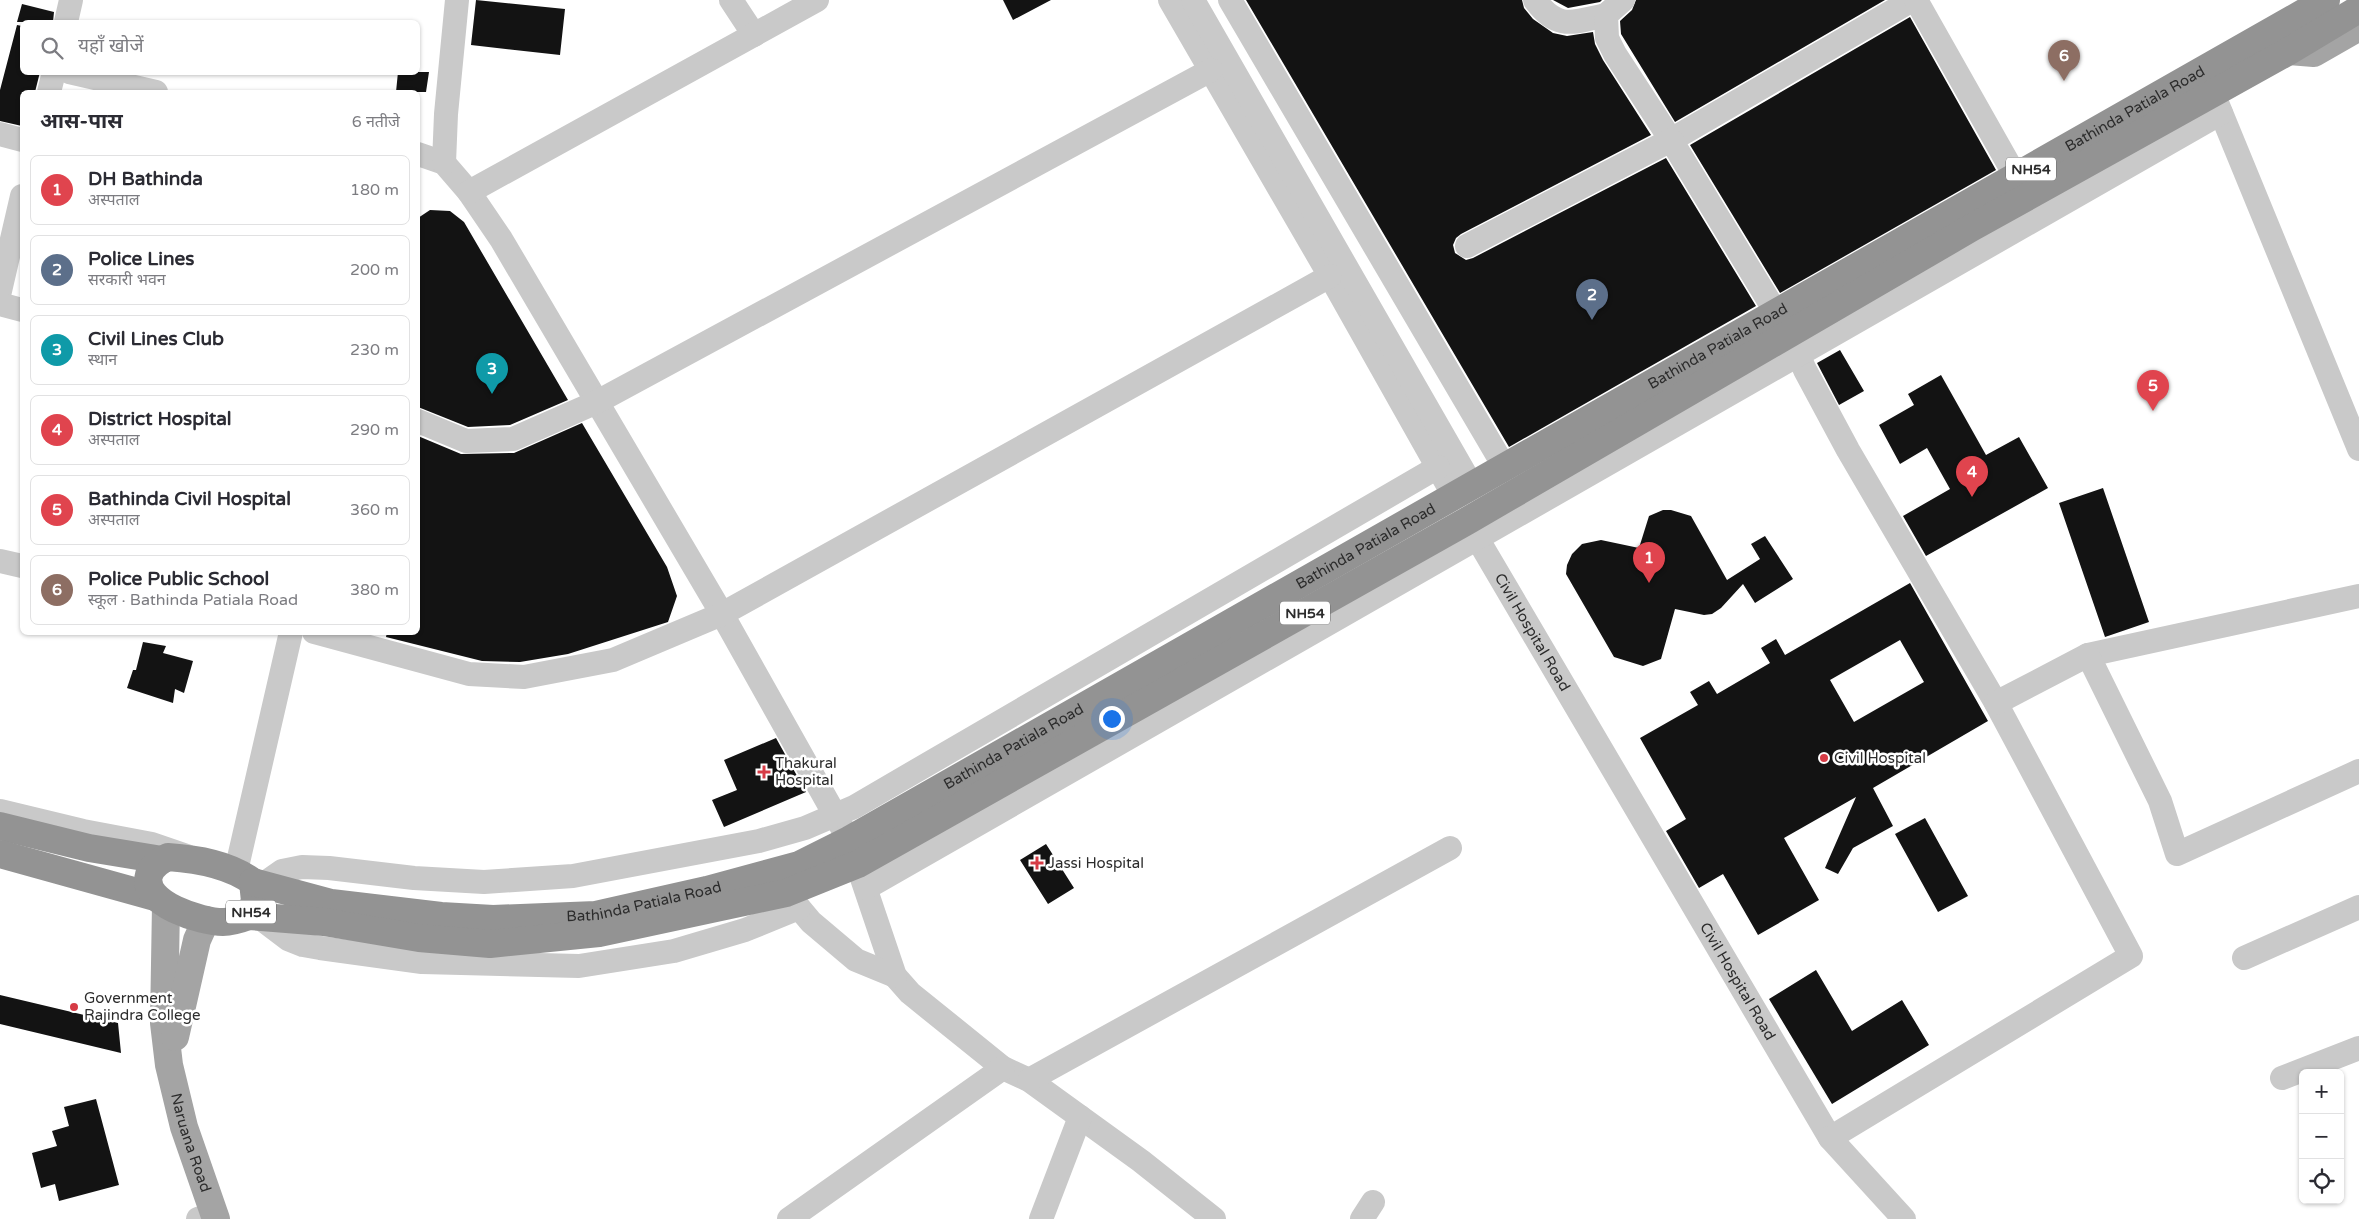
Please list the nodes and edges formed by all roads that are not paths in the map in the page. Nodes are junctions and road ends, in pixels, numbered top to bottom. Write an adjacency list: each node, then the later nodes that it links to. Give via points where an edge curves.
1 (71, 0): 15 (street)
2 (457, 0): 31 (street)
3 (731, 0): 18 (street)
4 (817, 0): 18 (street)
5 (1170, 0): 20 (street)
6 (1194, 0): 45 (street)
7 (1230, 0): 43 (street)
8 (1535, 0): 13 (street, via 1546,14 1566,24)
9 (1912, 0): 29 (street)
10 (1916, 0): 32 (street)
11 (2302, 0): 16 (main road)
12 (2326, 0): 16 (highway, NH54)
13 (1614, 8): 29 (street, via 1607,38)
14 (2359, 9): 19 (highway, NH54)
15 (66, 20)
16 (2283, 23): 26 (highway, Bathinda Patiala Road / NH54)
17 (2359, 27): 19 (main road, via 2314,53)
18 (754, 35): 33 (street)
19 (2289, 51): 25 (highway, NH54)
20 (1211, 70): 36 (street); 41 (street)
21 (53, 75): 23 (street)
22 (82, 75): 24 (street)
23 (50, 90)
24 (147, 90)
25 (2217, 103): 26 (highway, NH54); 40 (street); 44 (street)
26 (2145, 117): 32 (highway, Bathinda Patiala Road / NH54); 40 (highway, NH54)
27 (0, 134): 28 (street)
28 (20, 139)
29 (1670, 140): 35 (street); 40 (street)
30 (420, 155): 31 (street)
31 (444, 163): 33 (street)
32 (2016, 177): 40 (highway, Bathinda Patiala Road / NH54)
33 (469, 192): 41 (street, via 502,239)
34 (20, 205): 37 (street)
35 (1467, 246)
36 (1330, 276): 45 (street); 52 (street)
37 (0, 292)
38 (0, 304): 39 (street)
39 (20, 309)
40 (1789, 334): 46 (highway, Bathinda Patiala Road / NH54); 48 (highway, NH54); 56 (street, via 1848,450)
41 (597, 402): 42 (street, via 513,439 466,441); 52 (street)
42 (420, 422)
43 (1487, 437): 45 (street); 46 (street)
44 (2359, 449)
45 (1446, 461): 47 (street); 59 (street)
46 (1505, 468): 47 (highway, Bathinda Patiala Road / NH54)
47 (1463, 491): 65 (highway, Bathinda Patiala Road / NH54)
48 (1472, 530): 65 (highway, NH54); 80 (street, Civil Hospital Road)
49 (0, 561): 50 (street)
50 (20, 566)
51 (2359, 596): 55 (street)
52 (722, 614): 54 (street, via 613,660 524,677 469,674); 59 (street)
53 (291, 635): 66 (street)
54 (325, 635)
55 (2088, 655): 56 (street); 57 (street, via 2160,801 2177,854)
56 (1996, 703): 80 (street, via 2131,956)
57 (2359, 771)
58 (0, 811): 64 (street, via 152,844)
59 (835, 816): 65 (street); 66 (street, via 759,841 573,876 484,882 302,867)
60 (0, 826): 63 (highway, NH54, via 89,848)
61 (1450, 848): 78 (street)
62 (0, 854): 68 (highway, NH54)
63 (162, 860): 64 (highway, NH54); 68 (highway, via 153,866 148,878 150,887)
64 (198, 860): 66 (highway, NH54)
65 (857, 864): 67 (highway, NH54); 73 (street)
66 (250, 879): 67 (highway, Bathinda Patiala Road / NH54, via 332,903 493,919 596,915 707,890); 70 (highway, NH54, via 255,901)
67 (785, 892): 70 (highway, NH54, via 599,933 490,944); 73 (street, via 811,922 856,960)
68 (161, 901): 71 (highway, NH54, via 187,915); 75 (main road, Naruana Road, via 164,1023)
69 (2359, 907): 72 (street)
70 (254, 916): 71 (highway, NH54, via 222,922)
71 (206, 920): 75 (main road, Naruana Road, via 197,940)
72 (2244, 958)
73 (895, 976): 76 (street, via 910,993)
74 (2359, 1048): 77 (street)
75 (169, 1065): 81 (main road, Naruana Road)
76 (1002, 1068): 78 (street); 82 (street)
77 (2282, 1078)
78 (1029, 1080): 79 (street)
79 (1080, 1117): 83 (street); 84 (street)
80 (1830, 1138): 85 (street, Civil Hospital Road)
81 (209, 1217)
82 (789, 1219)
83 (1041, 1219)
84 (1214, 1219)
85 (1904, 1219)

